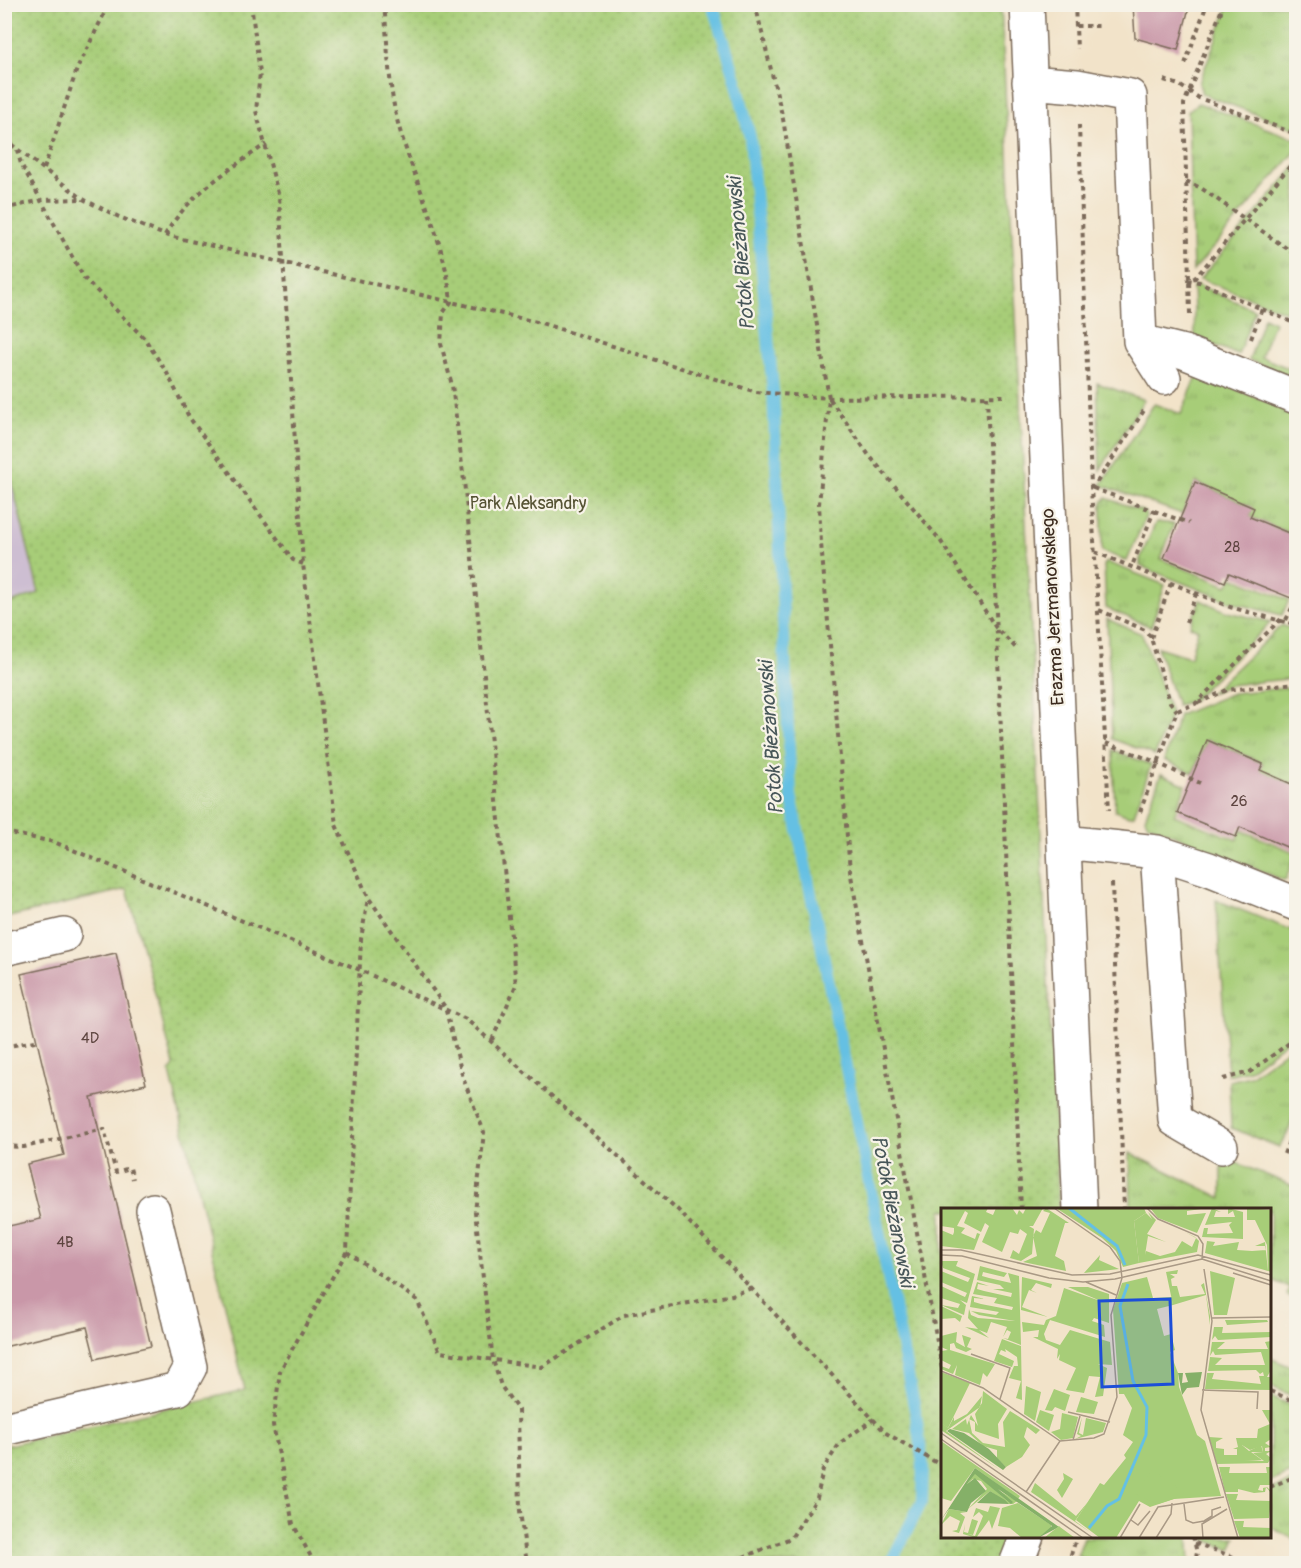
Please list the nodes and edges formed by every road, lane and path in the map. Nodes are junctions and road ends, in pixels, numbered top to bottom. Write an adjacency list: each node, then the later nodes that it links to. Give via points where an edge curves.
1 (109, 4): 18 (path, via 76,69)
2 (251, 4): 15 (path, via 260,73 256,111)
3 (384, 4): 28 (path, via 399,125 439,239)
4 (756, 4): 36 (path, via 783,119)
5 (1026, 4): 12 (street, Erazma Jerzmanowskiego)
6 (1075, 4): 9 (path)
7 (1207, 4): 11 (path)
8 (1224, 4): 19 (path, via 1184,104)
9 (1076, 26): 10 (path); 13 (path)
10 (1103, 26)
11 (1185, 64)
12 (1029, 82): 13 (street); 40 (street, Erazma Jerzmanowskiego)
13 (1077, 86): 31 (street, via 1130,96); 37 (path)
14 (4, 139): 16 (path)
15 (266, 144): 24 (path, via 201,190 175,217); 26 (path, via 279,197)
16 (16, 148): 18 (path); 21 (path)
17 (1296, 159): 23 (path)
18 (44, 169): 20 (path)
19 (1186, 181): 23 (path); 27 (path)
20 (83, 199): 21 (path); 24 (path)
21 (42, 200): 22 (path); 42 (path, via 84,278 145,339 189,417 293,560)
22 (4, 209)
23 (1245, 218): 25 (path); 27 (path, via 1195,278)
24 (165, 235): 26 (path)
25 (1296, 255)
26 (286, 264): 28 (path); 42 (path)
27 (1188, 280): 29 (path); 33 (path, via 1191,342)
28 (451, 302): 36 (path, via 541,323 756,392); 72 (path, via 443,313 441,344 452,385 464,481 516,985)
29 (1262, 309): 30 (path); 32 (path)
30 (1296, 324)
31 (1140, 341): 33 (street); 34 (street)
32 (1251, 341)
33 (1184, 352): 35 (street)
34 (1164, 378): 37 (path)
35 (1296, 397)
36 (829, 398): 51 (path, via 868,454 940,540); 51 (path, via 987,396); 87 (path, via 819,504 850,870)
37 (1092, 487): 38 (path); 41 (path)
38 (1154, 511): 39 (path); 43 (path)
39 (1189, 523)
40 (1050, 550): 41 (path); 54 (street, Erazma Jerzmanowskiego)
41 (1095, 552): 43 (path); 47 (path)
42 (303, 564): 65 (path, via 336,825)
43 (1132, 567): 44 (path)
44 (1171, 583): 45 (path); 52 (path)
45 (1196, 594): 48 (path); 49 (path)
46 (1296, 600): 48 (path)
47 (1099, 610): 52 (path, via 1145,630); 57 (path)
48 (1284, 620): 50 (path); 55 (path)
49 (1186, 623)
50 (1296, 625)
51 (996, 628): 54 (path); 80 (path)
52 (1150, 638): 56 (path, via 1170,702)
53 (1296, 683): 55 (path, via 1227,690)
54 (1057, 686): 62 (street, Erazma Jerzmanowskiego)
55 (1195, 704): 56 (path)
56 (1177, 711): 58 (path)
57 (1106, 743): 58 (path); 63 (path)
58 (1157, 765): 59 (path); 60 (path)
59 (1200, 783)
60 (1139, 814)
61 (4, 832): 69 (path, via 54,842)
62 (1064, 842): 63 (street); 81 (street, Erazma Jerzmanowskiego)
63 (1111, 847): 64 (street); 82 (path)
64 (1156, 852): 66 (street); 78 (street, via 1175,1120)
65 (368, 897): 69 (path); 70 (path)
66 (1296, 904)
67 (64, 935): 68 (street)
68 (4, 949)
69 (360, 970): 70 (path); 84 (path)
70 (445, 1007): 72 (path); 86 (path, via 463,1078 484,1132 475,1212)
71 (1296, 1038): 75 (path, via 1250,1072)
72 (492, 1040): 85 (path, via 678,1210)
73 (35, 1041): 74 (path)
74 (4, 1047)
75 (1223, 1079)
76 (1296, 1123): 79 (path)
77 (4, 1146): 83 (path, via 24,1147 104,1129 116,1172 130,1168 136,1194)
78 (1221, 1147)
79 (1284, 1154)
80 (1022, 1208)
81 (1080, 1208)
82 (1124, 1208)
83 (153, 1210): 91 (street, via 190,1366 178,1389)
84 (347, 1251): 86 (path, via 417,1300 440,1352); 101 (path, via 280,1371 273,1425 292,1524)
85 (752, 1288): 86 (path, via 624,1315 542,1367); 90 (path)
86 (493, 1360): 102 (path, via 501,1386 518,1410 520,1511)
87 (941, 1363)
88 (1271, 1392): 89 (path)
89 (1296, 1402)
90 (874, 1419): 92 (path, via 886,1433); 103 (path, via 840,1443 823,1470 817,1498 791,1538)
91 (4, 1429)
92 (941, 1464)
93 (1296, 1476): 94 (path)
94 (1271, 1486)
95 (1026, 1538): 104 (street)
96 (1076, 1538): 100 (path)
97 (1194, 1538): 98 (path)
98 (1195, 1543): 99 (path); 106 (path)
99 (1239, 1559)
100 (1068, 1562): 105 (path)
101 (315, 1563)
102 (527, 1563)
103 (726, 1563)
104 (1017, 1563)
105 (1079, 1563)
106 (1194, 1563)

